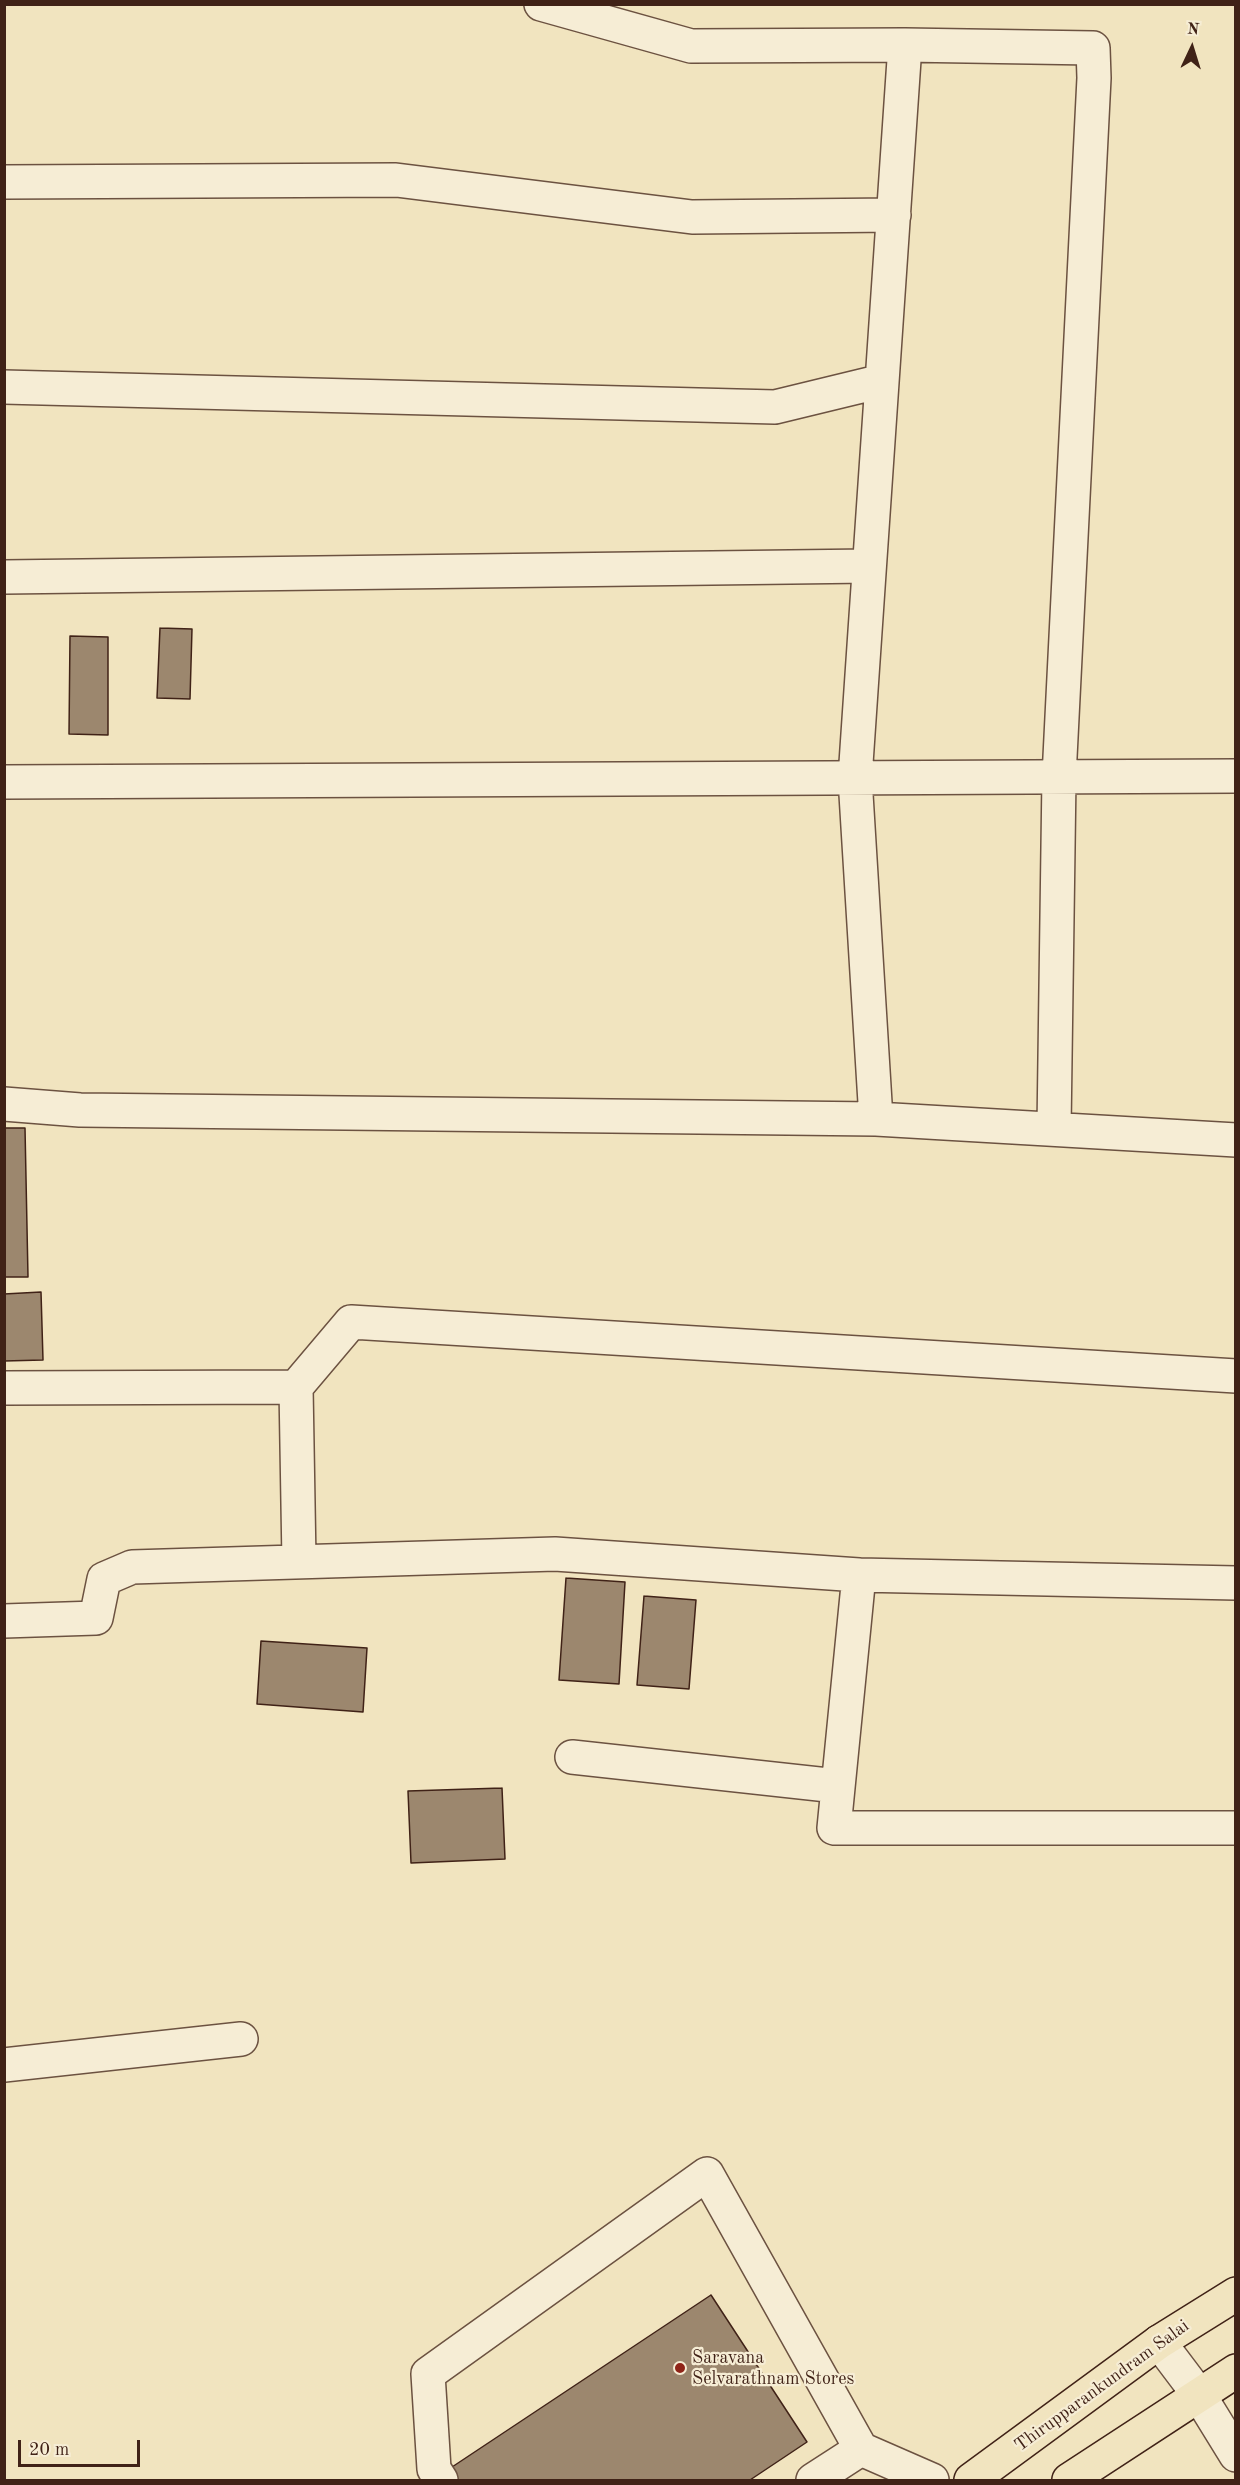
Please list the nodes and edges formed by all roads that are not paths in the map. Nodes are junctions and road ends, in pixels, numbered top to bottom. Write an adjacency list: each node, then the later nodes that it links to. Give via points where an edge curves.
1 (542, 4): 2 (street)
2 (572, 9): 3 (street, via 691,46)
3 (905, 45): 5 (street); 11 (street, via 1093,48)
4 (4, 182): 5 (street, via 396,180 692,217)
5 (894, 215): 6 (street)
6 (882, 381): 7 (street, via 775,407); 8 (street)
7 (4, 387)
8 (869, 566): 9 (street); 12 (street)
9 (4, 578)
10 (1236, 776): 11 (street)
11 (1059, 777): 12 (street); 16 (street)
12 (855, 778): 13 (street); 15 (street)
13 (4, 782)
14 (4, 1104): 15 (street, via 80,1110)
15 (876, 1119): 16 (street)
16 (1054, 1128): 17 (street)
17 (1236, 1140)
18 (1236, 1376): 19 (street, via 351,1322)
19 (296, 1387): 20 (street); 21 (street)
20 (4, 1388)
21 (299, 1562): 22 (street, via 555,1554); 24 (street, via 132,1567 104,1579 96,1618)
22 (860, 1575): 23 (street); 26 (street)
23 (1236, 1583)
24 (4, 1622)
25 (572, 1757): 26 (street)
26 (837, 1786): 27 (street, via 834,1828)
27 (1236, 1828)
28 (241, 2039): 29 (street)
29 (4, 2065)
30 (1236, 2294): 31 (main road, Thirupparankundram Salai)
31 (1159, 2342): 33 (street); 36 (main road, Thirupparankundram Salai)
32 (1236, 2371): 33 (main road)
33 (1200, 2395): 35 (street); 42 (main road)
34 (861, 2450): 37 (street, via 707,2174 428,2374 434,2469); 38 (street); 39 (street)
35 (1236, 2455)
36 (1005, 2456): 40 (street); 41 (main road, Thirupparankundram Salai)
37 (441, 2481)
38 (813, 2481)
39 (932, 2481)
40 (940, 2481)
41 (971, 2481)
42 (1069, 2481)

